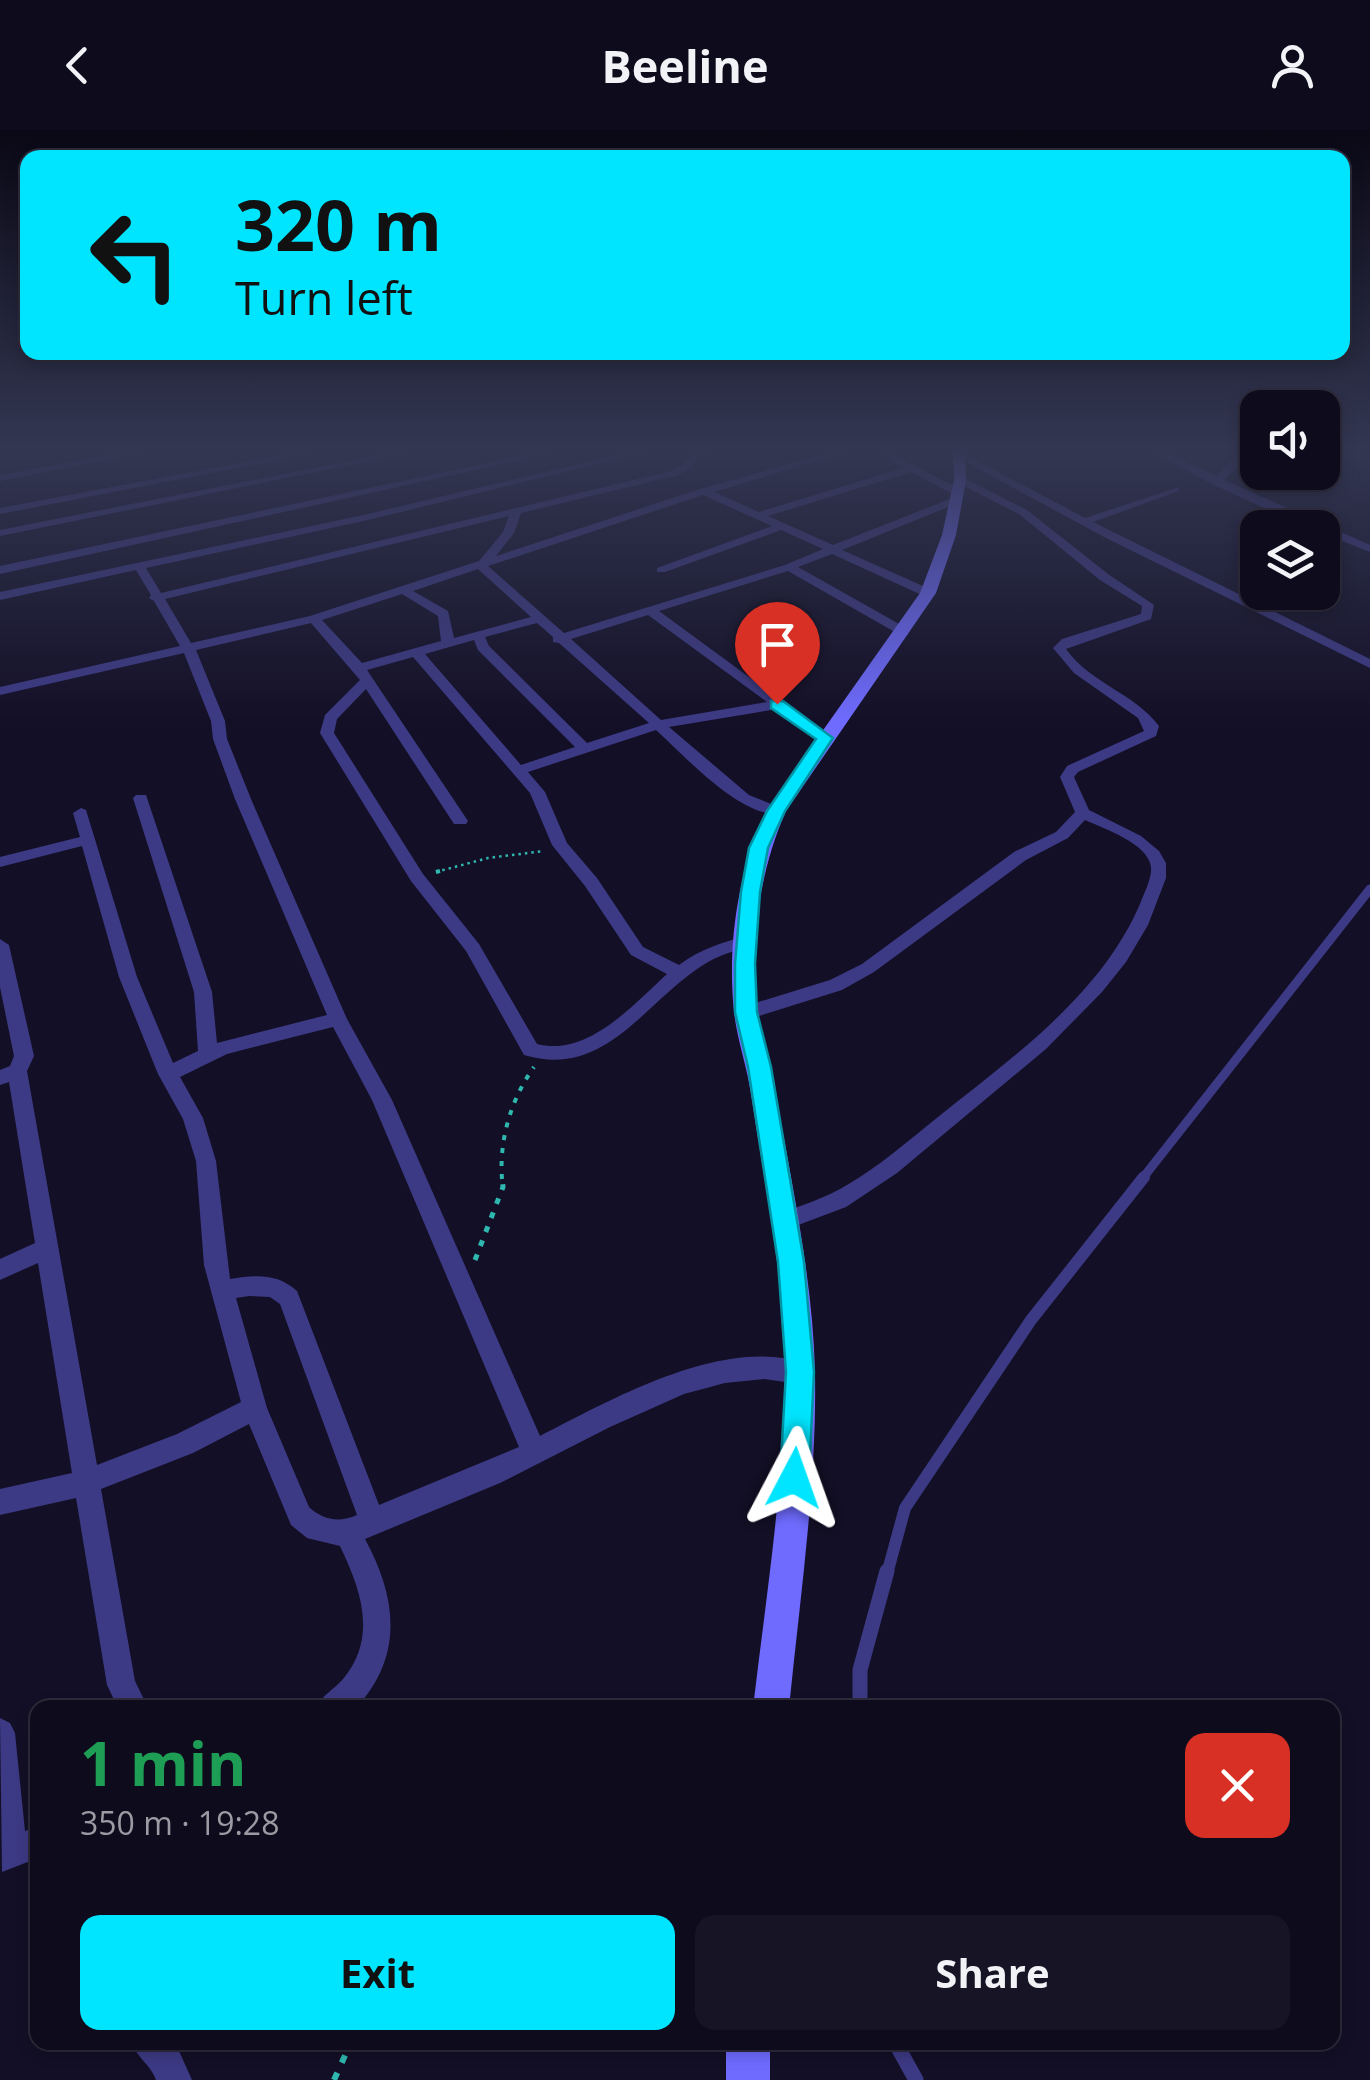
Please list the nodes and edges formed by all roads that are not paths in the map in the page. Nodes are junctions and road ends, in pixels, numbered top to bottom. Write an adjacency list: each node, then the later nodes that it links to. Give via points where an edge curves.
1 (136, 541): 16 (street)
2 (253, 541): 14 (street)
3 (394, 541): 21 (street)
4 (501, 541): 13 (street)
5 (554, 541): 13 (street)
6 (743, 541): 17 (street)
7 (807, 541): 12 (street)
8 (852, 541): 12 (street)
9 (948, 541): 19 (street)
10 (1059, 541): 41 (street, via 1150,610 1059,648 1152,726 1143,738 1072,769 1068,777)
11 (1122, 541): 31 (street)
12 (830, 552): 15 (street); 19 (street)
13 (481, 566): 18 (street); 23 (street)
14 (140, 567): 20 (street); 21 (street)
15 (788, 567): 22 (street); 25 (street)
16 (0, 570)
17 (661, 570)
18 (405, 590): 24 (street); 28 (street, via 444,614)
19 (928, 594): 25 (street)
20 (0, 596)
21 (155, 598): 29 (street)
22 (652, 612): 27 (street); 34 (street)
23 (537, 619): 26 (street); 27 (street)
24 (314, 620): 29 (street); 32 (street)
25 (904, 632): 36 (street)
26 (478, 635): 28 (street); 37 (street)
27 (558, 640): 35 (street)
28 (448, 644): 30 (street)
29 (188, 650): 33 (street); 51 (street, via 243,799)
30 (416, 652): 32 (street); 38 (street)
31 (1370, 664)
32 (362, 675): 43 (street); 49 (street, via 326,733 418,877 473,948 532,1050 559,1055 610,1032)
33 (0, 691)
34 (777, 704): 35 (street); 36 (street)
35 (660, 724): 37 (street); 40 (street, via 725,784)
36 (825, 738): 40 (street)
37 (584, 747): 38 (street)
38 (520, 770): 49 (street, via 560,845 637,952)
39 (141, 798): 52 (street, via 203,992)
40 (776, 811): 47 (street, via 758,848)
41 (1083, 813): 50 (street, via 1062,835 1020,856 868,968 836,986); 55 (street, via 1138,842 1157,861 1148,906 1119,956 1073,1012 925,1139 845,1198)
42 (80, 814): 44 (street)
43 (460, 820)
44 (87, 840): 45 (street); 54 (street, via 128,977)
45 (0, 862)
46 (1370, 890): 68 (lane, via 1030,1320 905,1508 860,1670)
47 (746, 942): 49 (street, via 715,951); 50 (street)
48 (0, 945): 53 (street, via 24,1056)
49 (681, 974)
50 (746, 1012): 55 (street)
51 (338, 1019): 52 (street); 61 (street, via 382,1100)
52 (208, 1054): 54 (street)
53 (8, 1074): 56 (street)
54 (168, 1074): 58 (street, via 193,1118 206,1161)
55 (786, 1221): 59 (street)
56 (48, 1248): 57 (street); 62 (street)
57 (0, 1270)
58 (222, 1290): 60 (street); 64 (street, via 261,1284 279,1287 288,1298)
59 (800, 1372): 61 (street, via 758,1366 706,1377 657,1393); 67 (street)
60 (255, 1408): 62 (street); 64 (street, via 300,1516 322,1533)
61 (535, 1454): 64 (street)
62 (84, 1484): 63 (street); 65 (street, via 121,1685)
63 (0, 1502)
64 (360, 1527): 66 (street, via 376,1598 372,1643 354,1693)
65 (129, 1700)
66 (343, 1700)
67 (771, 1700)
68 (860, 1700)
69 (0, 1733): 70 (street)
70 (16, 1850)
71 (157, 2050): 74 (street)
72 (748, 2050): 75 (street)
73 (899, 2050): 76 (lane)
74 (174, 2080)
75 (748, 2080)
76 (916, 2080)

